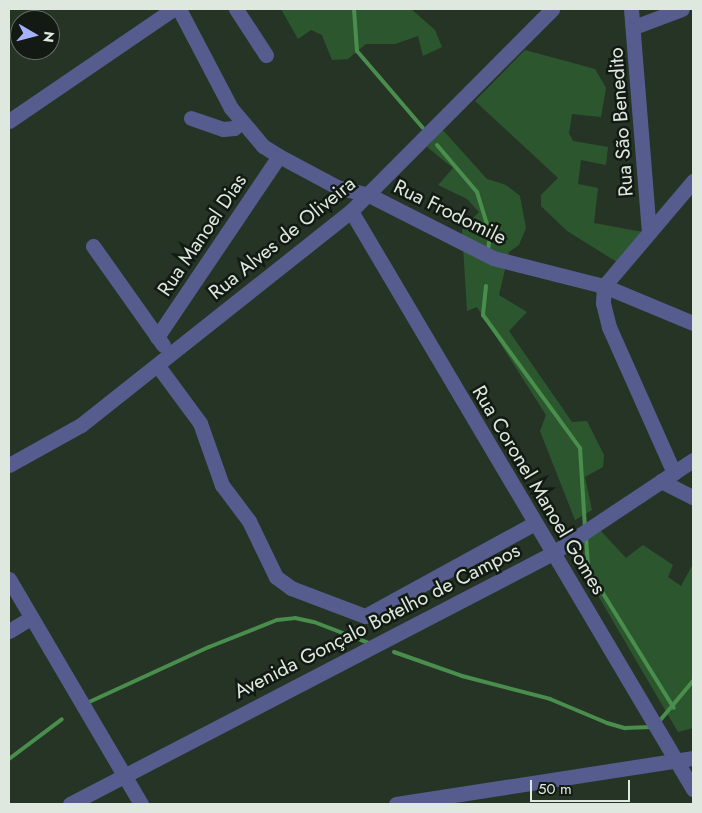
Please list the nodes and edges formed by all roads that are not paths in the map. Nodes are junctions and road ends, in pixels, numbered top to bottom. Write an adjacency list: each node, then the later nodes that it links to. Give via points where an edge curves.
1 (173, 9): 10 (street)
2 (179, 9): 11 (street, Rua Frodomile)
3 (236, 9): 8 (street)
4 (552, 9): 14 (street, Rua Alves de Oliveira)
5 (632, 9): 7 (street, Rua São Benedito)
6 (682, 9): 7 (street)
7 (634, 27): 16 (street, Rua São Benedito)
8 (266, 55)
9 (191, 118): 11 (street, via 223,129 234,128)
10 (9, 121)
11 (241, 122): 12 (street, Rua Frodomile, via 263,146)
12 (280, 156): 14 (street, Rua Frodomile, via 337,187); 20 (street, Rua Manoel Dias)
13 (693, 181): 16 (street)
14 (369, 195): 15 (street, Rua Alves de Oliveira); 18 (street, Rua Frodomile, via 493,258)
15 (351, 211): 21 (street, Rua Alves de Oliveira); 28 (street, Rua Coronel Manoel Gomes)
16 (649, 232): 18 (street)
17 (93, 246): 20 (street)
18 (604, 286): 19 (street, Rua Frodomile); 25 (street, via 603,303 609,327)
19 (693, 323)
20 (157, 337): 21 (street)
21 (169, 354): 22 (street, Rua Alves de Oliveira)
22 (158, 366): 24 (street, Rua Alves de Oliveira, via 81,425); 28 (street, via 200,423 222,484 249,521 276,577 291,588 365,616)
23 (693, 460): 25 (street, Avenida Gonçalo Botelho de Campos)
24 (9, 465)
25 (674, 473): 26 (street, Avenida Gonçalo Botelho de Campos)
26 (660, 481): 27 (street); 29 (street, Avenida Gonçalo Botelho de Campos)
27 (693, 497)
28 (535, 523): 29 (street, Rua Coronel Manoel Gomes)
29 (552, 553): 34 (street, Rua Coronel Manoel Gomes); 35 (street, Avenida Gonçalo Botelho de Campos)
30 (9, 579): 31 (street)
31 (31, 618): 32 (street); 35 (street)
32 (9, 631)
33 (693, 758): 34 (street)
34 (675, 761): 36 (street, Rua Coronel Manoel Gomes); 39 (street)
35 (123, 775): 37 (street, Avenida Gonçalo Botelho de Campos); 38 (street)
36 (693, 789)
37 (70, 804)
38 (141, 804)
39 (396, 804)

